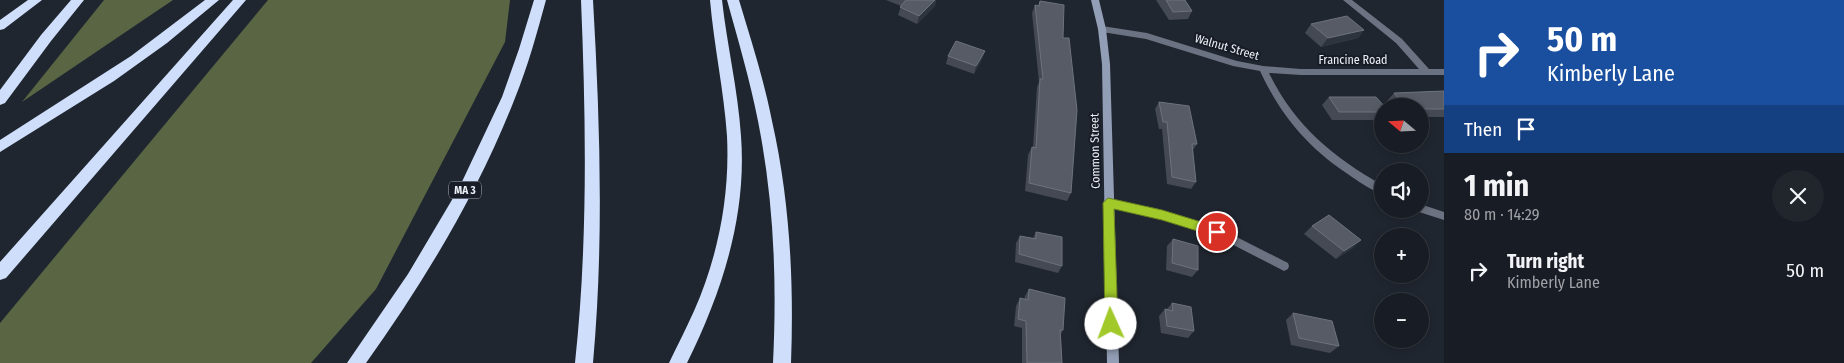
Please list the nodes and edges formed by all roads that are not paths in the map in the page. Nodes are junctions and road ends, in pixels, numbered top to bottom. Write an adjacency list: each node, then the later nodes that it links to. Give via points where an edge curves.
1 (36, 0): 11 (highway)
2 (78, 0): 16 (highway)
3 (213, 0): 17 (highway, via 115,72)
4 (240, 0): 23 (highway)
5 (540, 0): 24 (highway, MA 3, via 504,107 462,196 412,281)
6 (587, 0): 25 (highway, via 595,208)
7 (716, 0): 26 (highway, via 734,138 732,206 712,288)
8 (734, 0): 27 (highway, via 767,129 778,192 785,289)
9 (1095, 0): 12 (street, Common Street)
10 (1347, 0): 14 (street, via 1399,41)
11 (0, 26)
12 (1102, 29): 13 (street, Walnut Street, via 1147,36 1236,64); 19 (street, Common Street, via 1106,64)
13 (1263, 69): 14 (street, Francine Road); 18 (street, Walnut Street, via 1281,106 1303,133 1339,164)
14 (1427, 72): 15 (street, Francine Road)
15 (1444, 72)
16 (0, 100)
17 (0, 147)
18 (1374, 185)
19 (1108, 203): 22 (street, via 1217,232); 28 (street, Common Street)
20 (1429, 211): 21 (street)
21 (1444, 216)
22 (1284, 266)
23 (0, 273)
24 (356, 363)
25 (584, 363)
26 (678, 363)
27 (782, 363)
28 (1113, 363)

